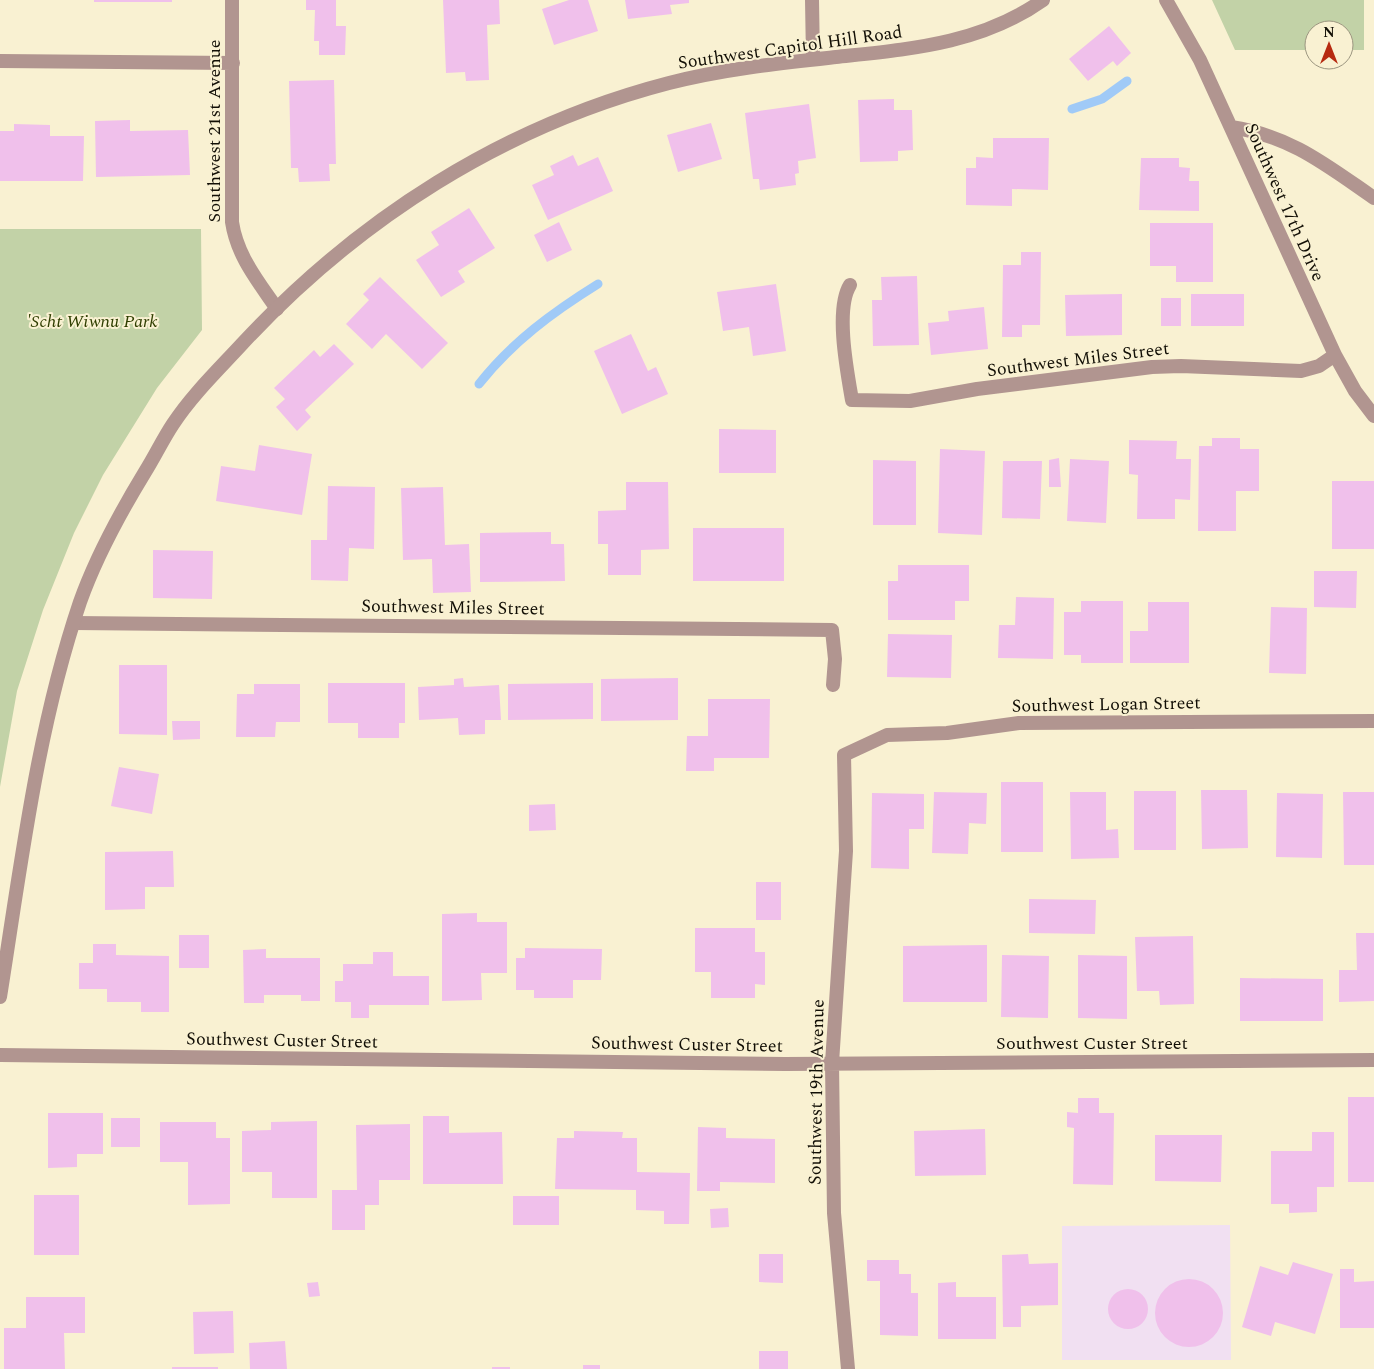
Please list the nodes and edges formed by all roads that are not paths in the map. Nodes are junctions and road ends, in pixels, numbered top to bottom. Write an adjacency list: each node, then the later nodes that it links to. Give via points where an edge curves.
1 (232, 0): 7 (street, Southwest 21st Avenue)
2 (812, 0): 5 (street)
3 (1043, 0): 5 (street, Southwest Capitol Hill Road, via 1022,15 966,38 931,46)
4 (1166, 0): 8 (street, Southwest 17th Drive, via 1200,60)
5 (813, 59): 11 (street, Southwest Capitol Hill Road, via 665,84 588,107 519,137 415,196 355,239)
6 (0, 61): 7 (street)
7 (233, 63): 11 (street, Southwest 21st Avenue, via 234,239)
8 (1231, 127): 9 (street, via 1258,131 1288,143 1320,160); 12 (street, Southwest 17th Drive)
9 (1374, 198)
10 (850, 285): 12 (street, Southwest Miles Street, via 843,304 845,359 852,400 910,401 977,389 1152,367 1301,371 1319,366)
11 (277, 309): 14 (street, Southwest Capitol Hill Road, via 235,351 175,421 108,538 81,598)
12 (1335, 355): 13 (street, Southwest 17th Drive, via 1355,391)
13 (1374, 416)
14 (74, 622): 15 (street, Southwest Miles Street, via 832,630); 18 (street, Southwest Capitol Hill Road, via 56,683 40,758)
15 (833, 685)
16 (1374, 720): 17 (street, Southwest Logan Street, via 1019,723 957,732 887,734)
17 (844, 755): 21 (street, Southwest 19th Avenue, via 846,851)
18 (0, 997)
19 (0, 1055): 21 (street, Southwest Custer Street)
20 (1374, 1060): 21 (street, Southwest Custer Street)
21 (832, 1063): 22 (street, Southwest 19th Avenue, via 834,1213)
22 (848, 1369)

